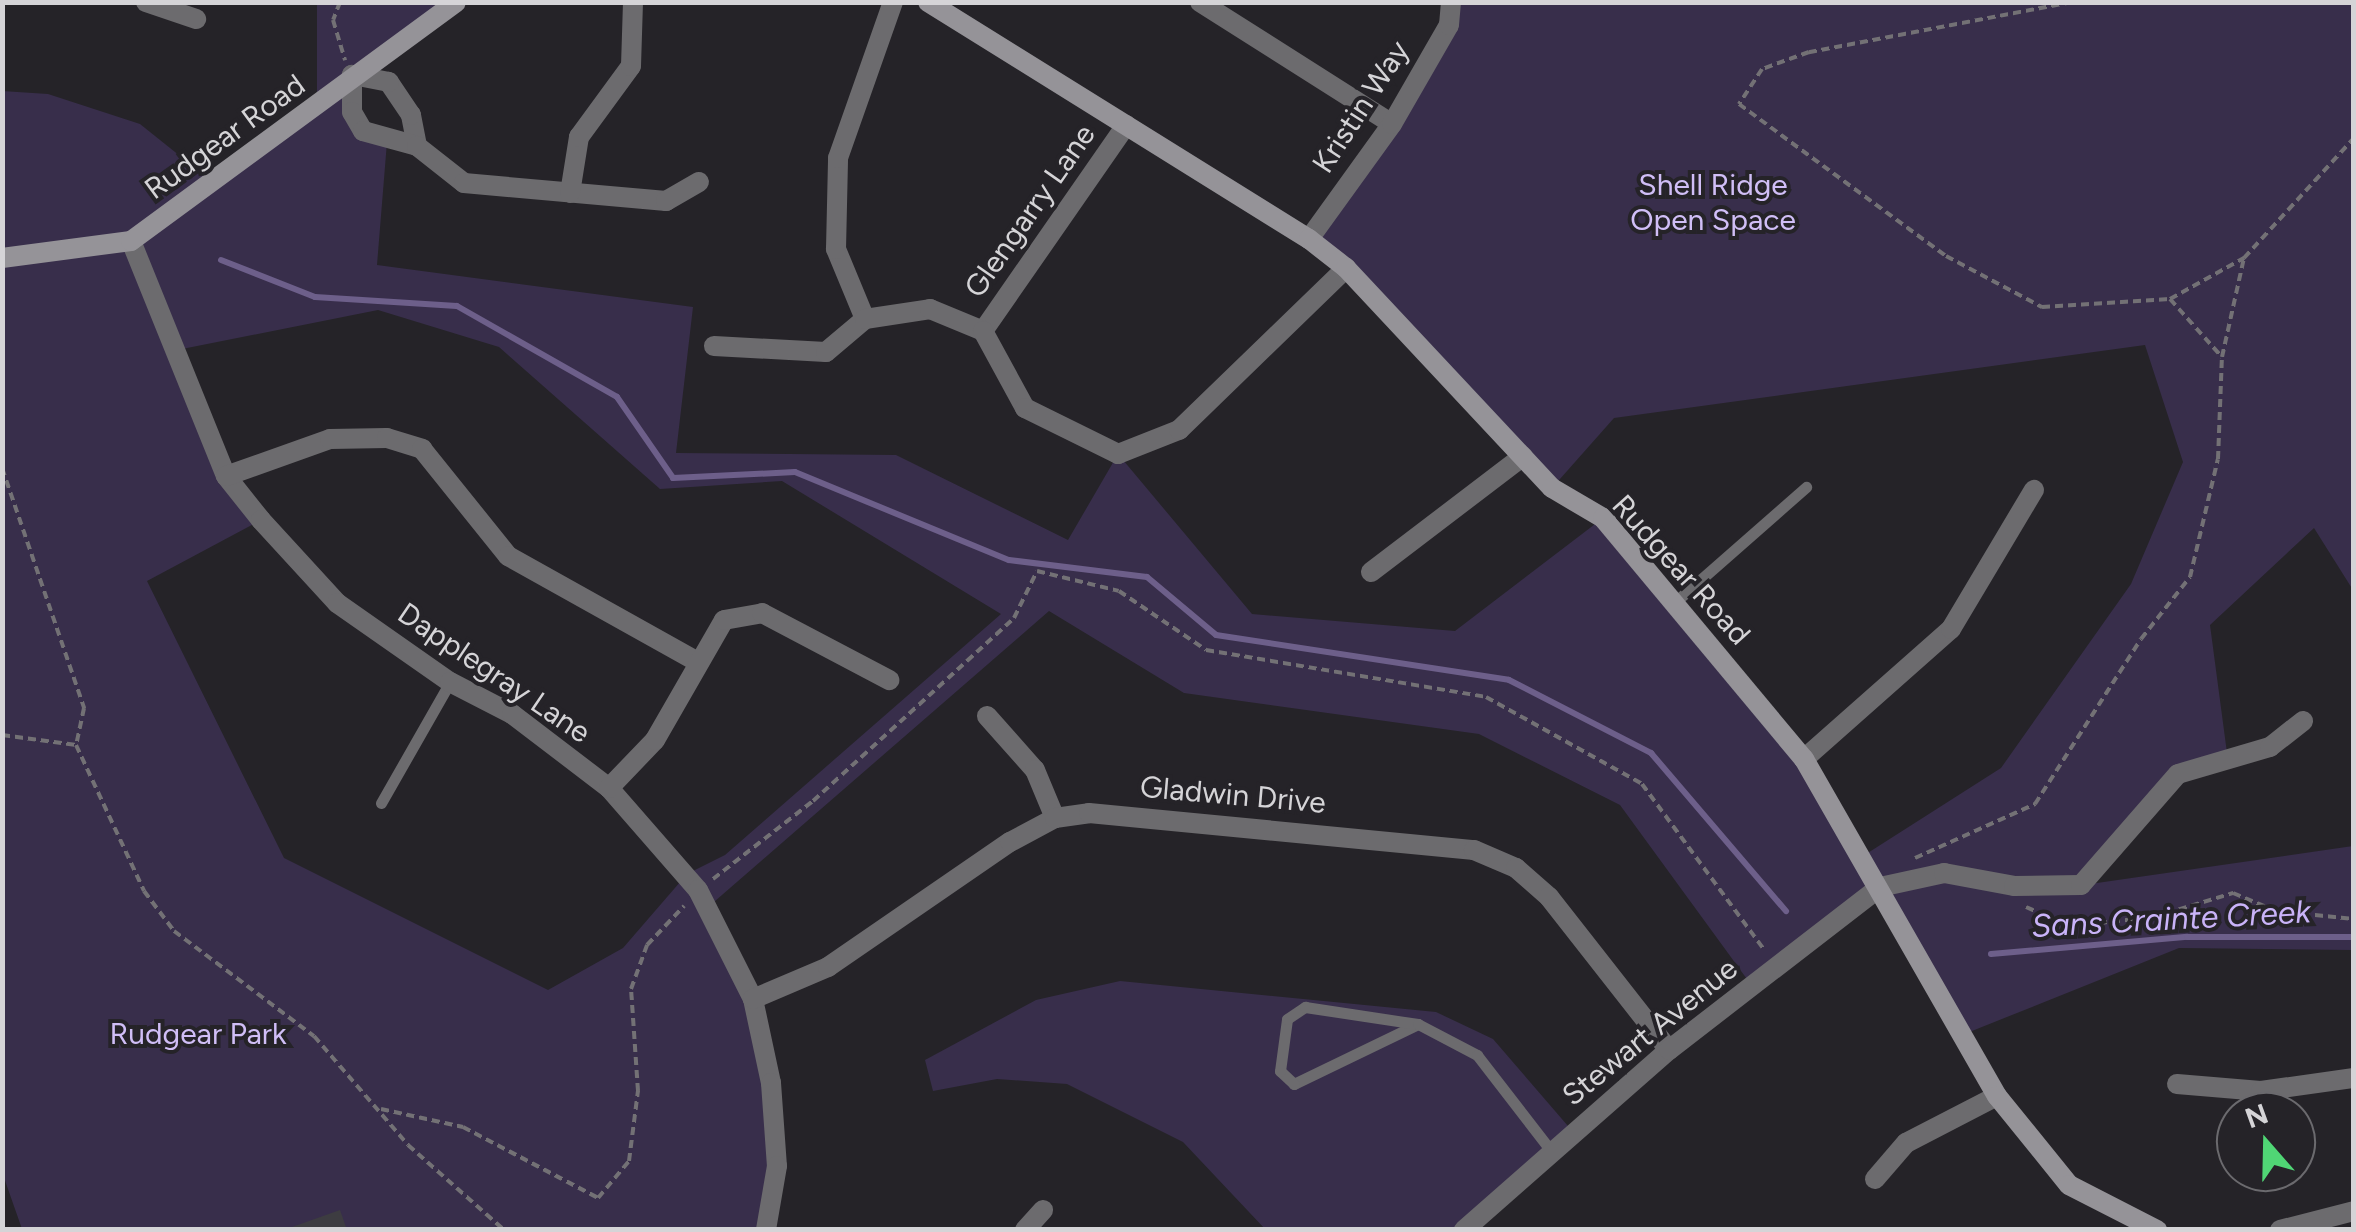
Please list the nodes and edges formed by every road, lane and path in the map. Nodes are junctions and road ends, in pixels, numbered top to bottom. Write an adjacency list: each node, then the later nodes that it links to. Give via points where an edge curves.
1 (146, 2): 10 (street)
2 (340, 2): 11 (path, via 337,43)
3 (456, 2): 11 (street, Rudgear Road)
4 (633, 2): 17 (street, via 631,66 579,137)
5 (893, 2): 24 (street, via 838,158 836,249)
6 (928, 2): 13 (street, Rudgear Road)
7 (1200, 2): 12 (street)
8 (1452, 2): 12 (street, Kristin Way, via 1448,25)
9 (2072, 2): 23 (path, via 1809,52 1762,69 1739,104 1946,256 2042,306)
10 (196, 19)
11 (352, 75): 15 (street, via 388,82 411,114); 15 (street, via 352,112 363,131); 19 (street, Rudgear Road, via 317,111)
12 (1392, 124): 18 (street, Kristin Way)
13 (1126, 125): 18 (street, Rudgear Road); 25 (street, Glengarry Lane)
14 (2354, 138): 21 (path)
15 (417, 146): 17 (street, via 464,184)
16 (699, 182): 17 (street, via 666,200)
17 (570, 193)
18 (1309, 239): 22 (street, Rudgear Road)
19 (130, 241): 20 (street, Rudgear Road); 30 (street, Dapplegray Lane)
20 (2, 258)
21 (2244, 258): 23 (path); 27 (path)
22 (1346, 268): 25 (street, via 1179,430 1118,454 1025,408); 28 (street, Rudgear Road)
23 (2170, 299): 27 (path)
24 (864, 320): 25 (street, via 930,309); 26 (street, via 826,352)
25 (983, 331)
26 (714, 346)
27 (2222, 357): 47 (path, via 2218,459 2190,577 2140,638 2034,804 1916,857)
28 (1523, 456): 33 (street); 34 (street, Rudgear Road, via 1552,488 1603,518)
29 (2, 468): 41 (path, via 84,708)
30 (226, 476): 35 (street, via 330,438 388,438 422,449 508,556); 37 (street, Dapplegray Lane, via 337,602)
31 (1806, 487): 34 (lane)
32 (2034, 490): 42 (street, via 1951,629)
33 (1371, 572)
34 (1674, 603): 42 (street, Rudgear Road)
35 (698, 662): 36 (street, via 724,620 762,613); 43 (street, via 655,740)
36 (890, 680)
37 (450, 682): 43 (street, Dapplegray Lane, via 512,714); 44 (lane)
38 (987, 716): 45 (street, via 1035,770)
39 (2303, 721): 46 (street, via 2270,746 2178,774 2081,885)
40 (2, 735): 41 (path)
41 (76, 745): 59 (path, via 144,891 174,931 314,1036 408,1145)
42 (1804, 759): 47 (street, Rudgear Road)
43 (609, 788): 49 (street, Dapplegray Lane, via 687,874)
44 (380, 803)
45 (1055, 818): 49 (street, Gladwin Drive, via 828,966); 51 (street, Gladwin Drive, via 1090,813 1474,850 1516,868 1549,897)
46 (2014, 886): 47 (street, via 1944,873); 48 (path, via 2028,911 2062,924 2154,917 2233,893 2276,911)
47 (1880, 887): 51 (street, Stewart Avenue); 54 (street, Rudgear Road)
48 (2354, 919)
49 (753, 999): 60 (street, Dapplegray Lane, via 777,1166)
50 (1418, 1024): 50 (lane, via 1305,1007 1287,1019 1280,1072 1294,1084); 55 (lane, via 1477,1055)
51 (1669, 1050): 55 (street, Stewart Avenue)
52 (2354, 1078): 53 (street, via 2261,1091)
53 (2177, 1084)
54 (1996, 1096): 56 (street, via 1906,1143); 63 (street, Rudgear Road, via 2069,1185)
55 (1552, 1152): 62 (street, Stewart Avenue)
56 (1875, 1178)
57 (1042, 1210): 61 (street)
58 (2354, 1211): 64 (street)
59 (504, 1230)
60 (766, 1230)
61 (1024, 1230)
62 (1464, 1230)
63 (2158, 1230)
64 (2280, 1230)

